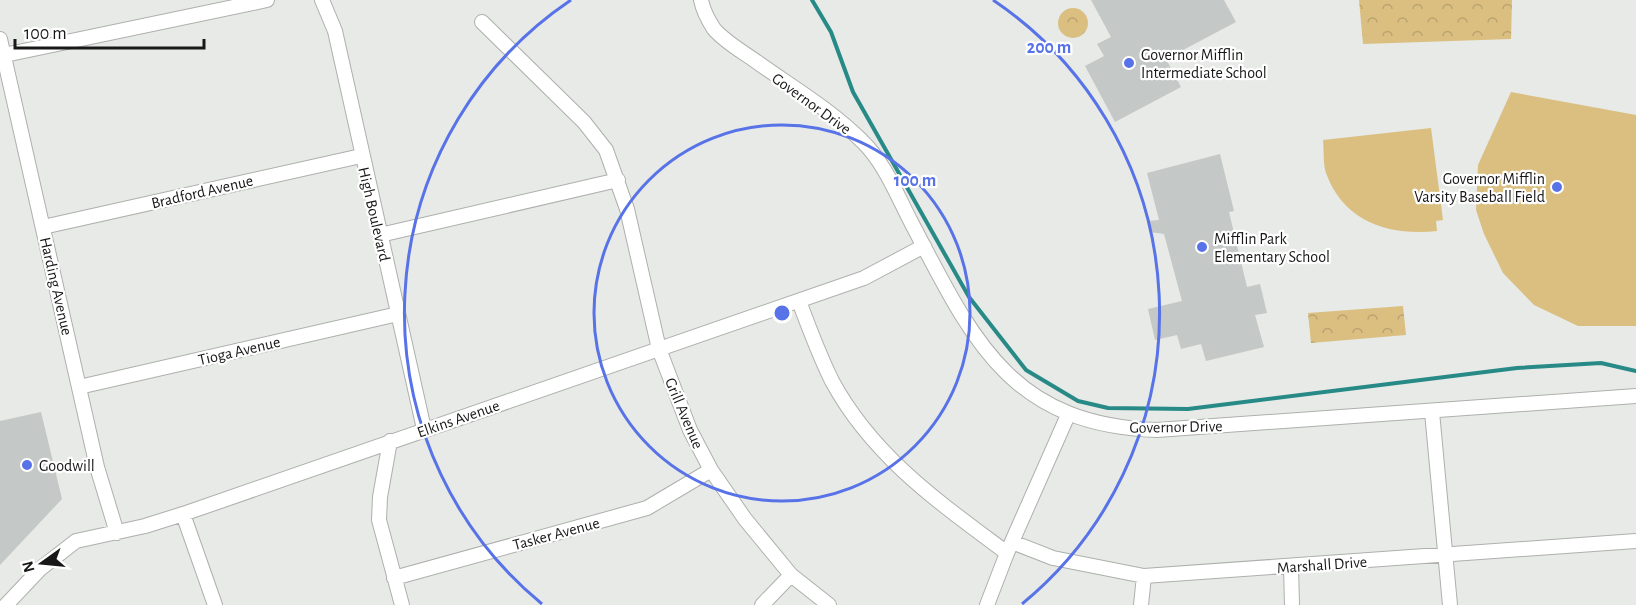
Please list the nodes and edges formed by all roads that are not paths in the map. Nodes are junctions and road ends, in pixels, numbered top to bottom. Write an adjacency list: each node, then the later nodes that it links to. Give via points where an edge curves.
1 (267, 0): 6 (street)
2 (322, 0): 7 (street, High Boulevard, via 335,31)
3 (701, 0): 11 (street, Governor Drive, via 709,20 726,40 864,142)
4 (482, 22): 8 (street, Grill Avenue, via 596,135)
5 (0, 39): 6 (street, Harding Avenue)
6 (2, 56): 9 (street, Harding Avenue)
7 (361, 156): 9 (street, Bradford Avenue); 10 (street, High Boulevard)
8 (618, 180): 10 (street); 14 (street, Grill Avenue)
9 (43, 227): 15 (street, Harding Avenue)
10 (380, 235): 13 (street, High Boulevard)
11 (924, 246): 12 (street, Elkins Avenue, via 864,278); 18 (street, Governor Drive, via 954,305 988,355 1018,383)
12 (799, 300): 14 (street, Elkins Avenue); 25 (street, Marshall Drive, via 832,381 866,433 931,497)
13 (398, 314): 15 (street, Tioga Avenue); 19 (street, High Boulevard)
14 (659, 349): 19 (street, Elkins Avenue); 21 (street, Grill Avenue, via 677,400)
15 (79, 387): 23 (street, Harding Avenue)
16 (1636, 396): 17 (street, Governor Drive)
17 (1432, 412): 18 (street, Governor Drive, via 1157,430 1116,427); 26 (street)
18 (1068, 416): 25 (street)
19 (424, 429): 20 (street, Elkins Avenue)
20 (390, 441): 22 (street, Elkins Avenue); 30 (street, via 379,520)
21 (711, 470): 28 (street, Grill Avenue); 30 (street, Tasker Avenue, via 647,508)
22 (183, 514): 23 (street, Elkins Avenue); 32 (street)
23 (117, 532): 31 (street, Elkins Avenue, via 76,541 40,569)
24 (1636, 541): 26 (street, Marshall Drive)
25 (1009, 547): 29 (street, Marshall Drive); 36 (street)
26 (1444, 555): 27 (street, Marshall Drive); 39 (street)
27 (1292, 566): 29 (street, Marshall Drive); 38 (street)
28 (791, 574): 34 (street); 35 (street, Grill Avenue)
29 (1144, 576): 37 (street)
30 (394, 578): 33 (street)
31 (6, 605)
32 (215, 605)
33 (402, 605)
34 (762, 605)
35 (829, 605)
36 (987, 605)
37 (1141, 605)
38 (1292, 605)
39 (1450, 605)

